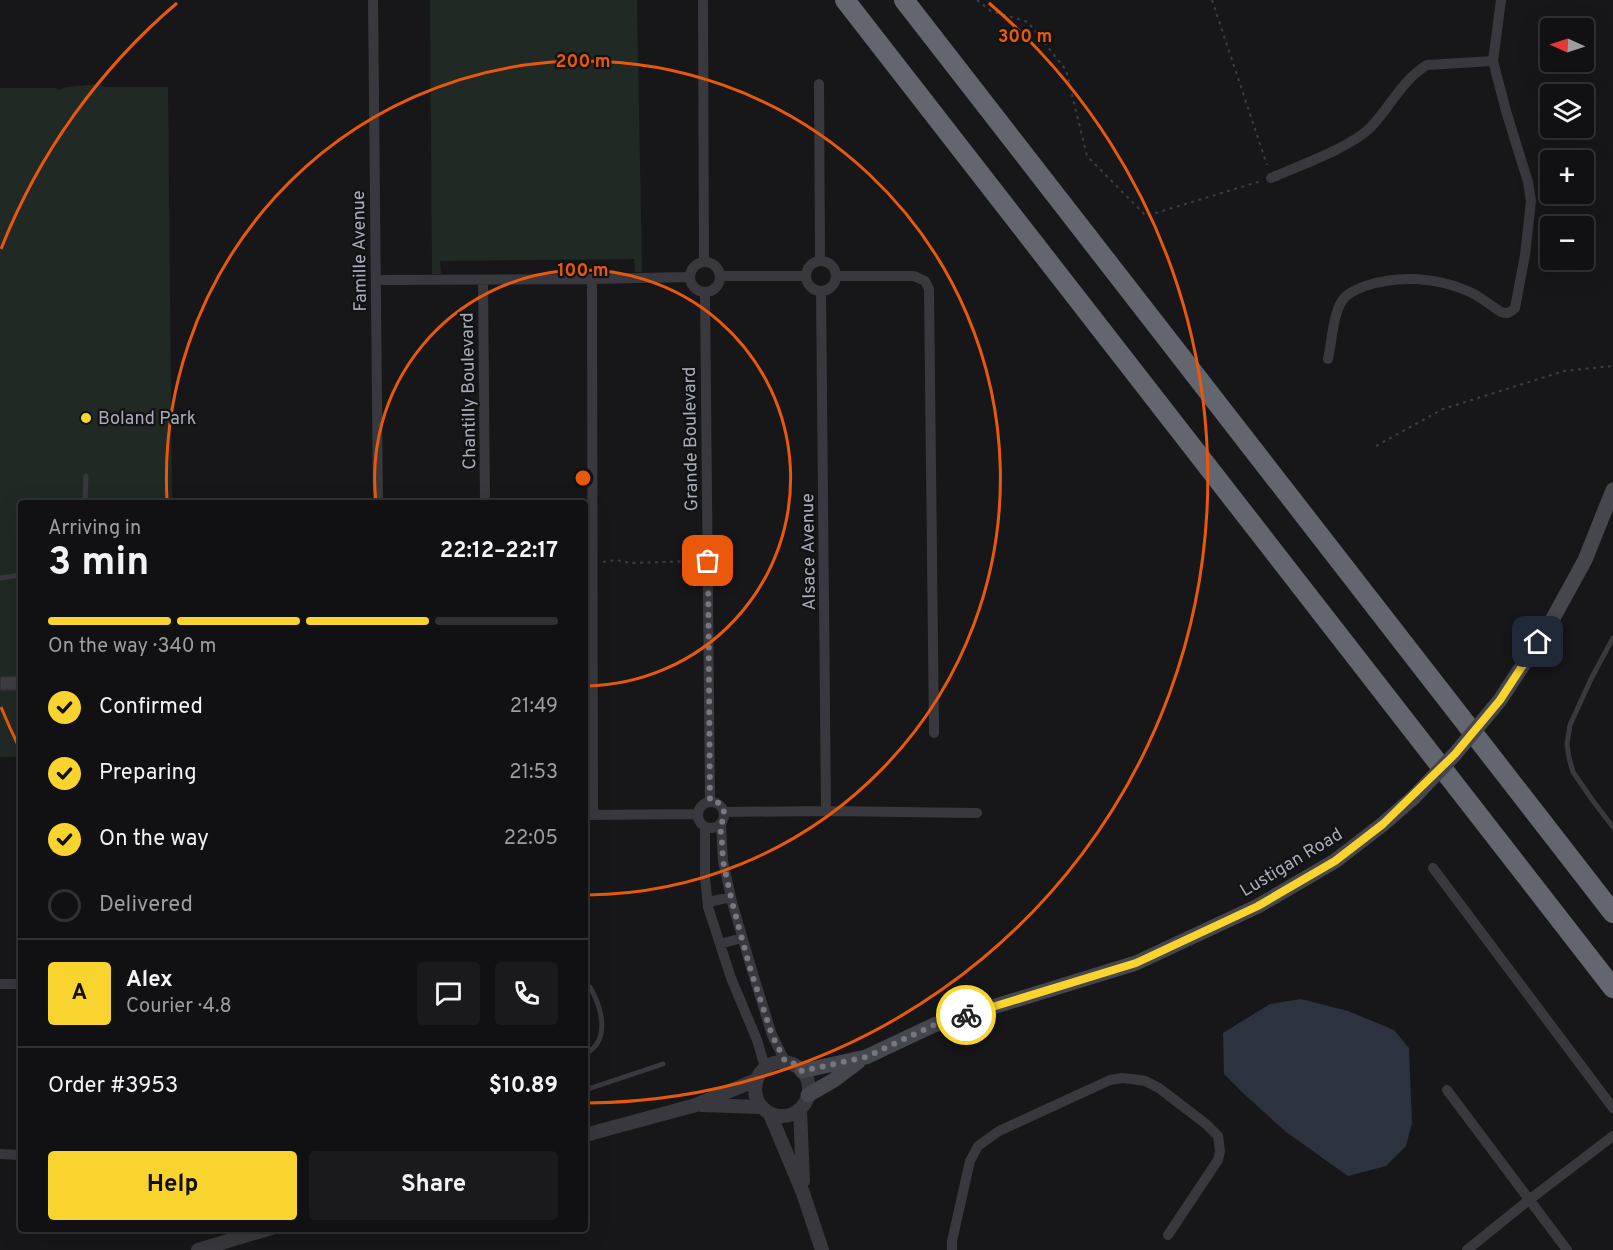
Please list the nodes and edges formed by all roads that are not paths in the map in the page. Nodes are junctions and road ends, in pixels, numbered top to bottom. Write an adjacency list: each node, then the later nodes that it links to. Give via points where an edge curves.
1 (373, 0): 16 (street, Famille Avenue)
2 (703, 0): 10 (street)
3 (845, 0): 48 (highway)
4 (904, 0): 42 (highway)
5 (1501, 0): 6 (street)
6 (1493, 61): 8 (street, via 1427,65 1406,83 1369,129 1349,143); 20 (street, via 1531,201 1515,308 1506,314 1472,292 1436,282 1403,279 1373,284 1354,290 1341,303)
7 (819, 84): 9 (street)
8 (1271, 178)
9 (820, 260): 12 (street, via 807,268); 13 (street, via 828,262)
10 (704, 261): 11 (street, via 712,262); 14 (street, via 696,263)
11 (721, 276): 12 (street); 18 (street, via 713,290)
12 (805, 276): 19 (street, via 813,290)
13 (836, 276): 19 (street, via 829,290); 29 (street, via 914,276 925,281 929,289)
14 (689, 277): 15 (street); 18 (street, via 691,285)
15 (592, 279): 17 (street); 35 (street)
16 (376, 280): 17 (street); 24 (street, Famille Avenue)
17 (483, 280): 25 (street, Chantilly Boulevard)
18 (705, 292): 30 (street, Grande Boulevard)
19 (821, 292): 31 (street, Alsace Avenue)
20 (1329, 359)
21 (86, 476): 23 (lane)
22 (1613, 490): 50 (main road, Lustigan Road, bridge, via 1585,560 1551,622 1500,700 1414,796 1335,861 1258,906 1136,963 934,1025)
23 (85, 500)
24 (378, 500)
25 (485, 500)
26 (18, 575): 27 (lane)
27 (0, 578)
28 (1613, 638): 38 (lane, via 1570,725 1568,744 1573,772)
29 (934, 733)
30 (710, 801): 32 (street, via 717,802); 34 (street, via 702,804)
31 (826, 811): 32 (street); 33 (street)
32 (724, 812): 36 (street)
33 (977, 813)
34 (698, 814): 35 (street); 37 (street)
35 (589, 815)
36 (720, 825): 37 (street); 40 (street)
37 (705, 827): 41 (street)
38 (1613, 827)
39 (1433, 868): 60 (street)
40 (731, 897): 41 (street); 43 (street)
41 (708, 902): 44 (street)
42 (1613, 913)
43 (742, 938): 44 (street); 51 (street, via 772,1035)
44 (720, 944): 53 (street)
45 (0, 984): 46 (street)
46 (18, 984)
47 (588, 987): 49 (lane, via 600,1012 602,1032)
48 (1613, 988)
49 (588, 1052)
50 (866, 1057): 54 (main road, Lustigan Road); 58 (main road, Lustigan Road)
51 (785, 1061): 53 (street); 54 (street)
52 (663, 1064): 56 (lane)
53 (765, 1067): 55 (street)
54 (802, 1071): 58 (street, via 807,1078)
55 (756, 1080): 59 (street); 62 (street, via 755,1094)
56 (588, 1088)
57 (1447, 1090): 68 (street)
58 (808, 1095): 61 (street)
59 (696, 1105): 62 (street); 63 (street)
60 (1613, 1108)
61 (800, 1109): 62 (street, via 786,1116); 67 (street)
62 (765, 1110): 67 (street)
63 (588, 1134)
64 (1613, 1136): 68 (street)
65 (0, 1154): 66 (street)
66 (18, 1155)
67 (803, 1192): 72 (street)
68 (1528, 1200): 74 (street); 75 (street)
69 (258, 1232): 71 (street)
70 (1168, 1235): 73 (street, via 1218,1160 1220,1143 1215,1131 1159,1088 1145,1081 1122,1078 999,1131 978,1146 970,1161)
71 (198, 1250)
72 (822, 1250)
73 (952, 1250)
74 (1467, 1250)
75 (1567, 1250)

